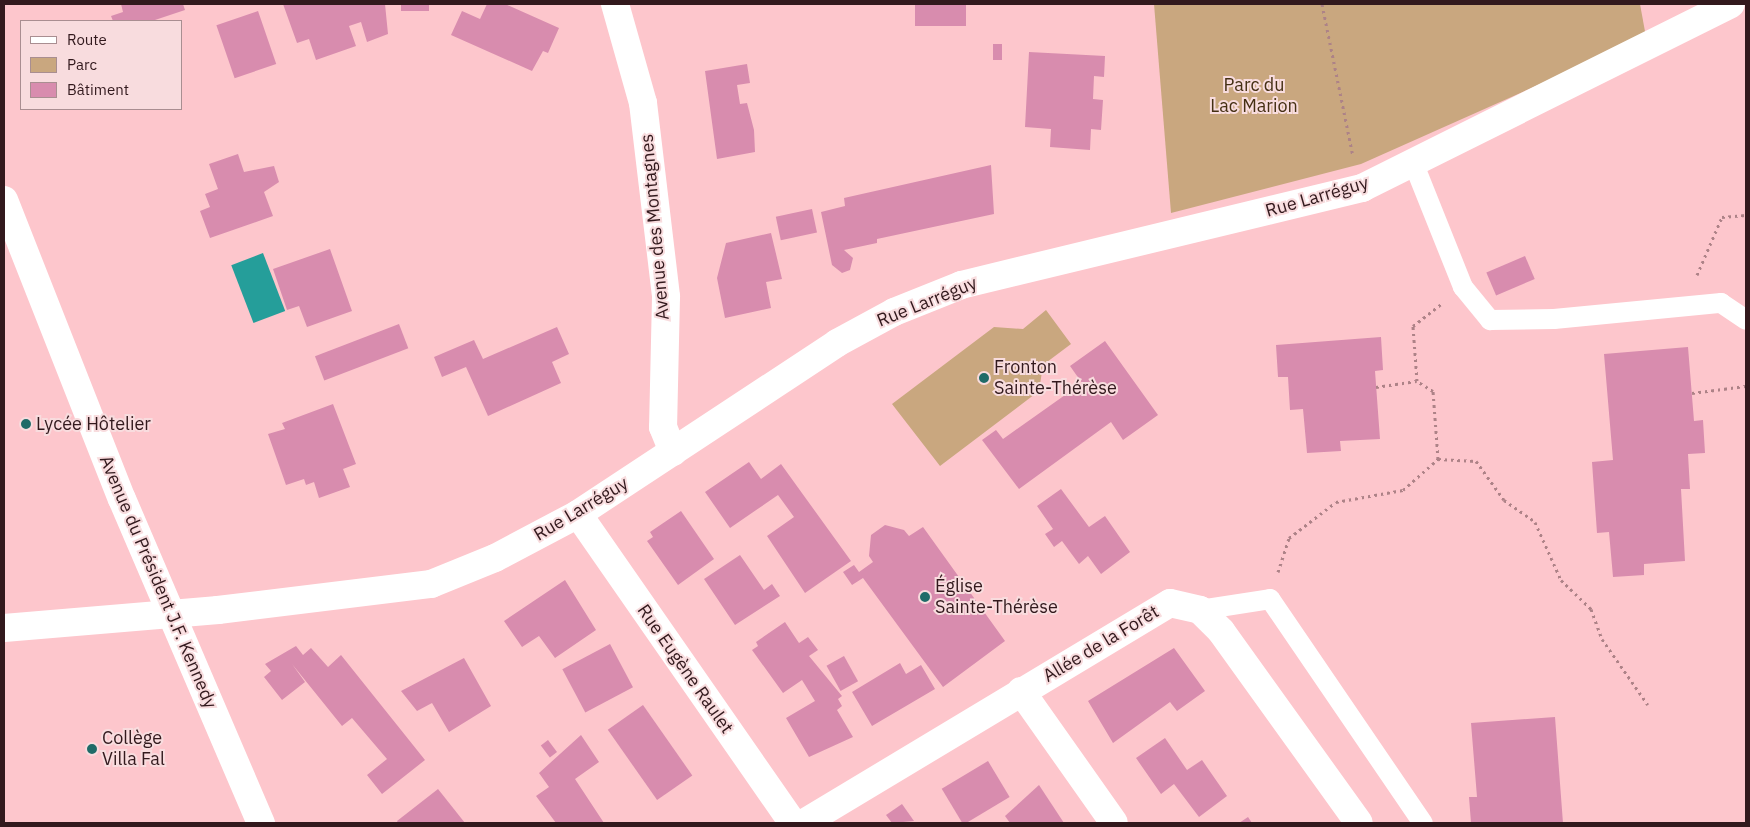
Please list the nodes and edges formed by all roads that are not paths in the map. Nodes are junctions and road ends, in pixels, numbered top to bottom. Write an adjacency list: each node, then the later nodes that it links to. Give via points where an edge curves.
1 (614, 4): 6 (street, Avenue des Montagnes, via 643,103 666,297 663,427)
2 (1732, 4): 3 (street, Rue Larréguy)
3 (1413, 162): 5 (lane, via 1463,287 1490,320 1554,319 1685,303 1721,303); 6 (street, Rue Larréguy, via 1362,188 962,285 894,312 838,343)
4 (4, 200): 9 (street, Avenue du Président J.F. Kennedy)
5 (1746, 320)
6 (673, 452): 7 (street, Rue Larréguy)
7 (578, 514): 9 (street, Rue Larréguy, via 495,558 431,584); 13 (street, Rue Eugène Raulet)
8 (1200, 610): 11 (street, Allée de la Forêt, via 1170,603); 16 (street, via 1222,631); 17 (lane, via 1270,599)
9 (172, 615): 10 (street, Rue Larréguy); 12 (street, Avenue du Président J.F. Kennedy)
10 (4, 628)
11 (1021, 691): 14 (street, Allée de la Forêt); 15 (street)
12 (261, 823)
13 (793, 823)
14 (804, 823)
15 (1114, 823)
16 (1359, 823)
17 (1423, 823)

